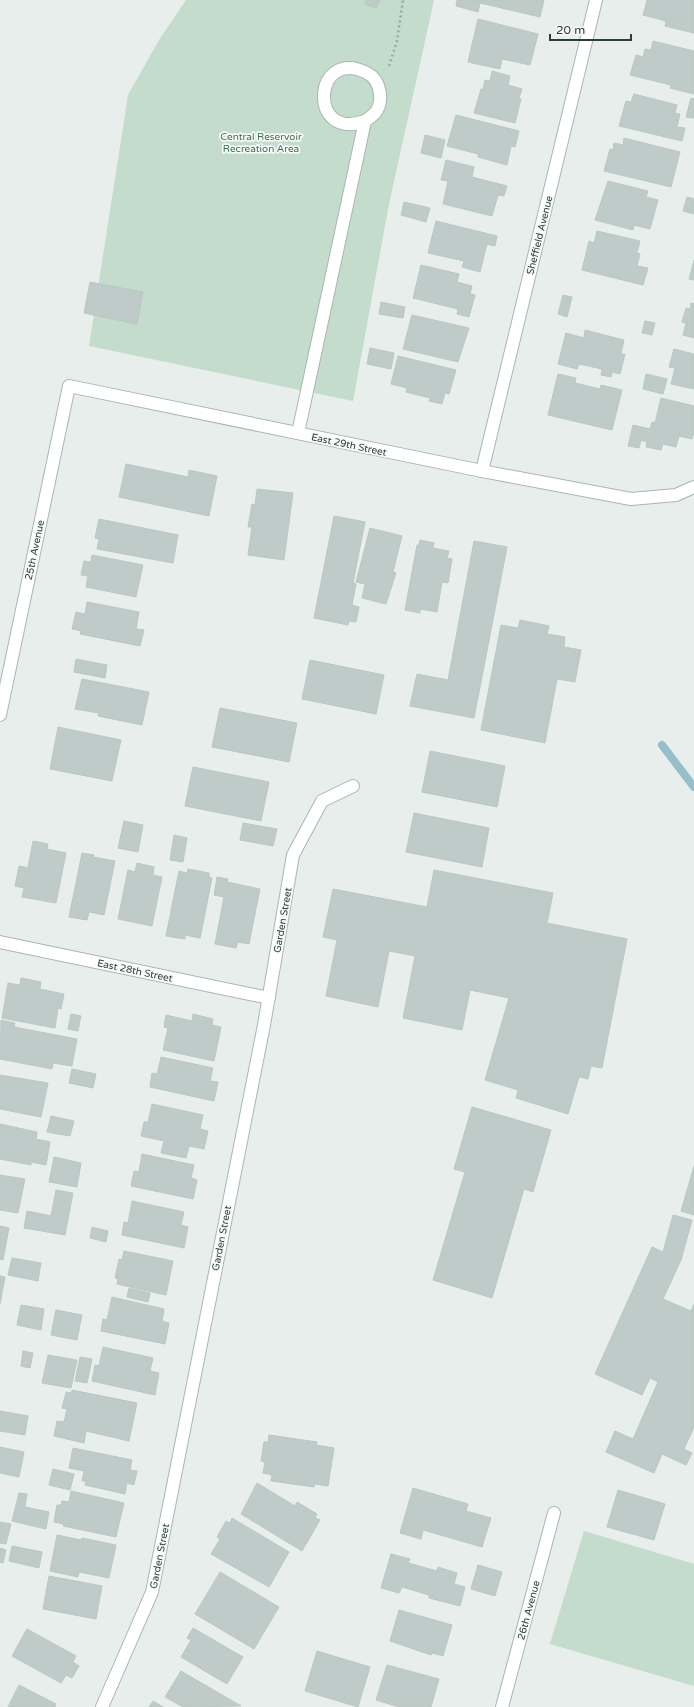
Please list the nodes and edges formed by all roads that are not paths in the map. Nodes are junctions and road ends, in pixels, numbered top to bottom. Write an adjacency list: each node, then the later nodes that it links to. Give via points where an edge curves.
1 (596, 0): 5 (street, Sheffield Avenue)
2 (365, 121): 2 (street, via 356,125 342,124 326,110 323,93 328,79 336,73 344,69 359,69 377,82 380,103 375,113); 4 (street)
3 (69, 386): 4 (street, East 29th Street); 7 (street, 25th Avenue)
4 (298, 433): 5 (street, East 29th Street)
5 (482, 471): 6 (street, East 29th Street, via 630,499 676,495)
6 (694, 488)
7 (0, 715)
8 (353, 786): 10 (street, Garden Street, via 322,801 294,855)
9 (0, 942): 10 (street, East 28th Street)
10 (270, 998): 12 (street, Garden Street, via 152,1592)
11 (554, 1513): 13 (street, 26th Avenue)
12 (102, 1707)
13 (502, 1707)

